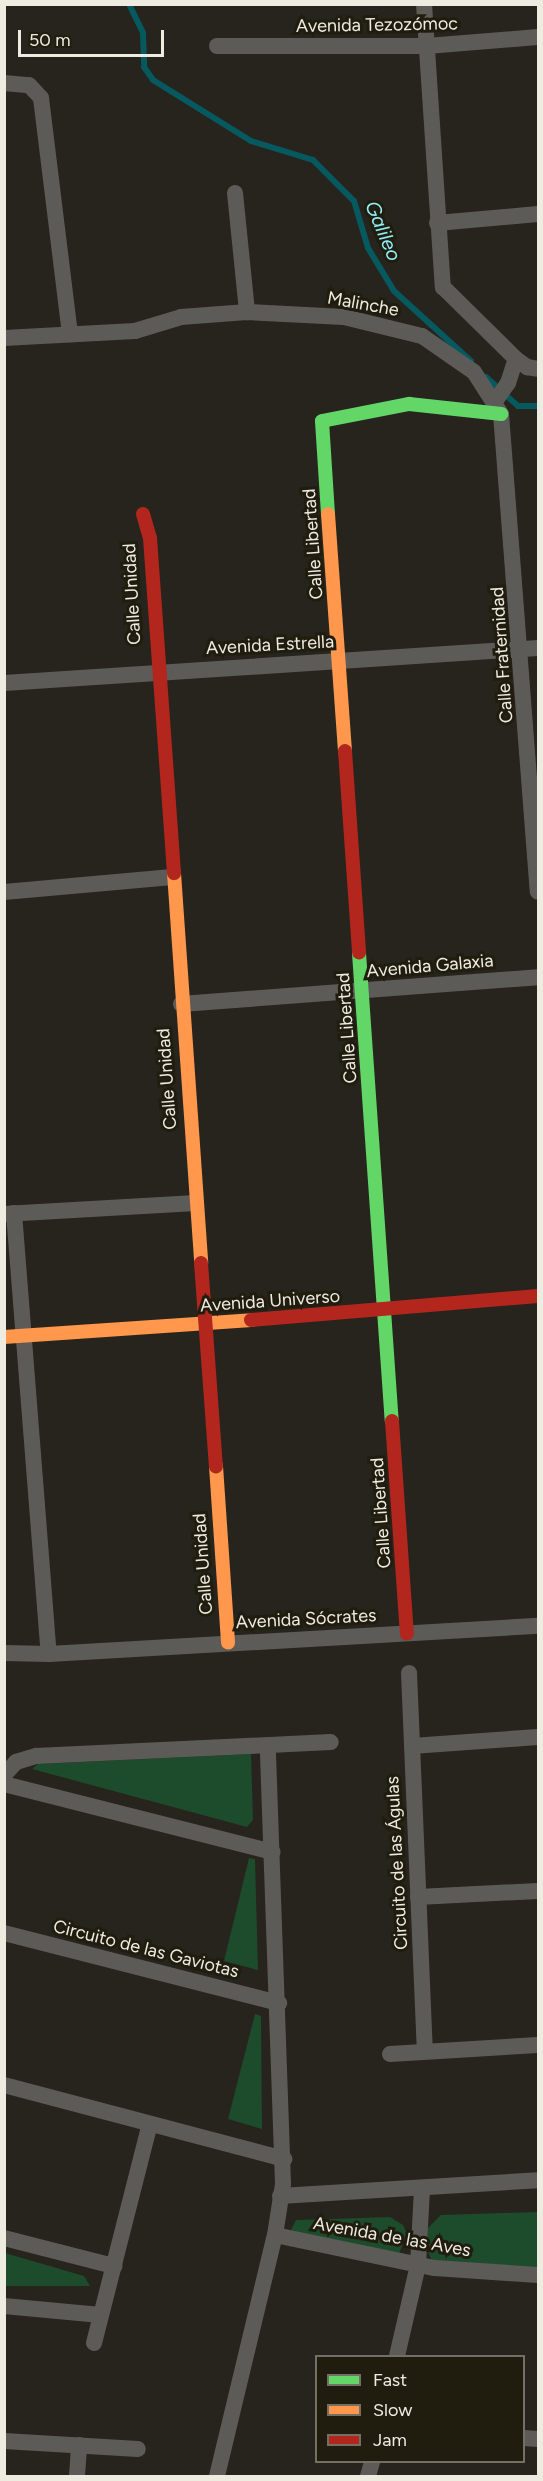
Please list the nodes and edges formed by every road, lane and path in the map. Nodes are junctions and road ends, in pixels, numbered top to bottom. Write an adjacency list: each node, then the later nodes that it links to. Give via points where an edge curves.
1 (424, 4): 4 (street)
2 (538, 37): 4 (street, Avenida Tezozómoc)
3 (216, 46): 4 (street, Avenida Tezozómoc)
4 (427, 46): 8 (street)
5 (6, 83): 10 (street, via 29,85 41,99)
6 (235, 193): 9 (street)
7 (538, 213): 8 (street)
8 (436, 223): 12 (street, via 443,287)
9 (248, 312): 10 (street, Malinche, via 181,317 135,332); 14 (street, Malinche, via 344,317 422,336 474,372)
10 (70, 334): 11 (street, Malinche)
11 (4, 338)
12 (516, 359): 13 (street); 14 (street)
13 (538, 369)
14 (499, 407): 16 (street, Calle Fraternidad); 17 (street, Calle Libertad, via 409,404 322,421)
15 (143, 514): 18 (street, Calle Unidad, via 150,538)
16 (530, 649): 17 (street, Avenida Estrella); 22 (street, Calle Fraternidad)
17 (339, 661): 18 (street, Avenida Estrella); 24 (street, Calle Libertad)
18 (156, 671): 19 (street, Avenida Estrella); 20 (street, Calle Unidad)
19 (4, 683)
20 (172, 877): 21 (street); 25 (street, Calle Unidad)
21 (4, 891)
22 (538, 892)
23 (538, 977): 24 (street, Avenida Galaxia)
24 (363, 991): 25 (street, Avenida Galaxia); 29 (street, Calle Libertad)
25 (181, 1004): 26 (street, Calle Unidad)
26 (196, 1203): 27 (street); 30 (street, Calle Unidad)
27 (9, 1214): 31 (street)
28 (538, 1296): 29 (street, Avenida Universo)
29 (385, 1311): 30 (street, Avenida Universo); 34 (street, Calle Libertad)
30 (205, 1324): 31 (street, Avenida Universo); 35 (street, Calle Unidad)
31 (23, 1336): 32 (street, Avenida Universo); 37 (street)
32 (4, 1337)
33 (538, 1626): 34 (street, Avenida Sócrates)
34 (407, 1633): 35 (street, Avenida Sócrates)
35 (228, 1643): 37 (street, Avenida Sócrates)
36 (4, 1653): 37 (street, Avenida Sócrates)
37 (49, 1654)
38 (409, 1673): 42 (street, Circuito de las Águlas)
39 (538, 1737): 42 (street)
40 (331, 1742): 41 (street)
41 (268, 1745): 43 (street, via 36,1756 16,1762); 45 (street)
42 (412, 1746): 47 (street, Circuito de las Águlas)
43 (4, 1775)
44 (4, 1784): 45 (street)
45 (273, 1852): 49 (street)
46 (538, 1891): 47 (street)
47 (418, 1897): 51 (street, Circuito de las Águlas)
48 (4, 1933): 49 (street, Circuito de las Gaviotas)
49 (279, 2003): 55 (street)
50 (538, 2045): 51 (street)
51 (425, 2051): 52 (street)
52 (390, 2054)
53 (4, 2085): 54 (street)
54 (150, 2124): 55 (street); 62 (street)
55 (284, 2159): 58 (street)
56 (538, 2180): 57 (street, Avenida de las Aves)
57 (422, 2189): 58 (street, Avenida de las Aves); 61 (street)
58 (280, 2196): 59 (street)
59 (275, 2235): 61 (street, Avenida de las Aves); 72 (street)
60 (4, 2238): 62 (street)
61 (418, 2265): 63 (street, Avenida de las Aves); 67 (street)
62 (114, 2266): 65 (street)
63 (538, 2275)
64 (4, 2307): 65 (street)
65 (101, 2315): 66 (street)
66 (94, 2343)
67 (397, 2355)
68 (4, 2441): 69 (street)
69 (80, 2445): 70 (street); 71 (street)
70 (138, 2449)
71 (78, 2476)
72 (217, 2476)

